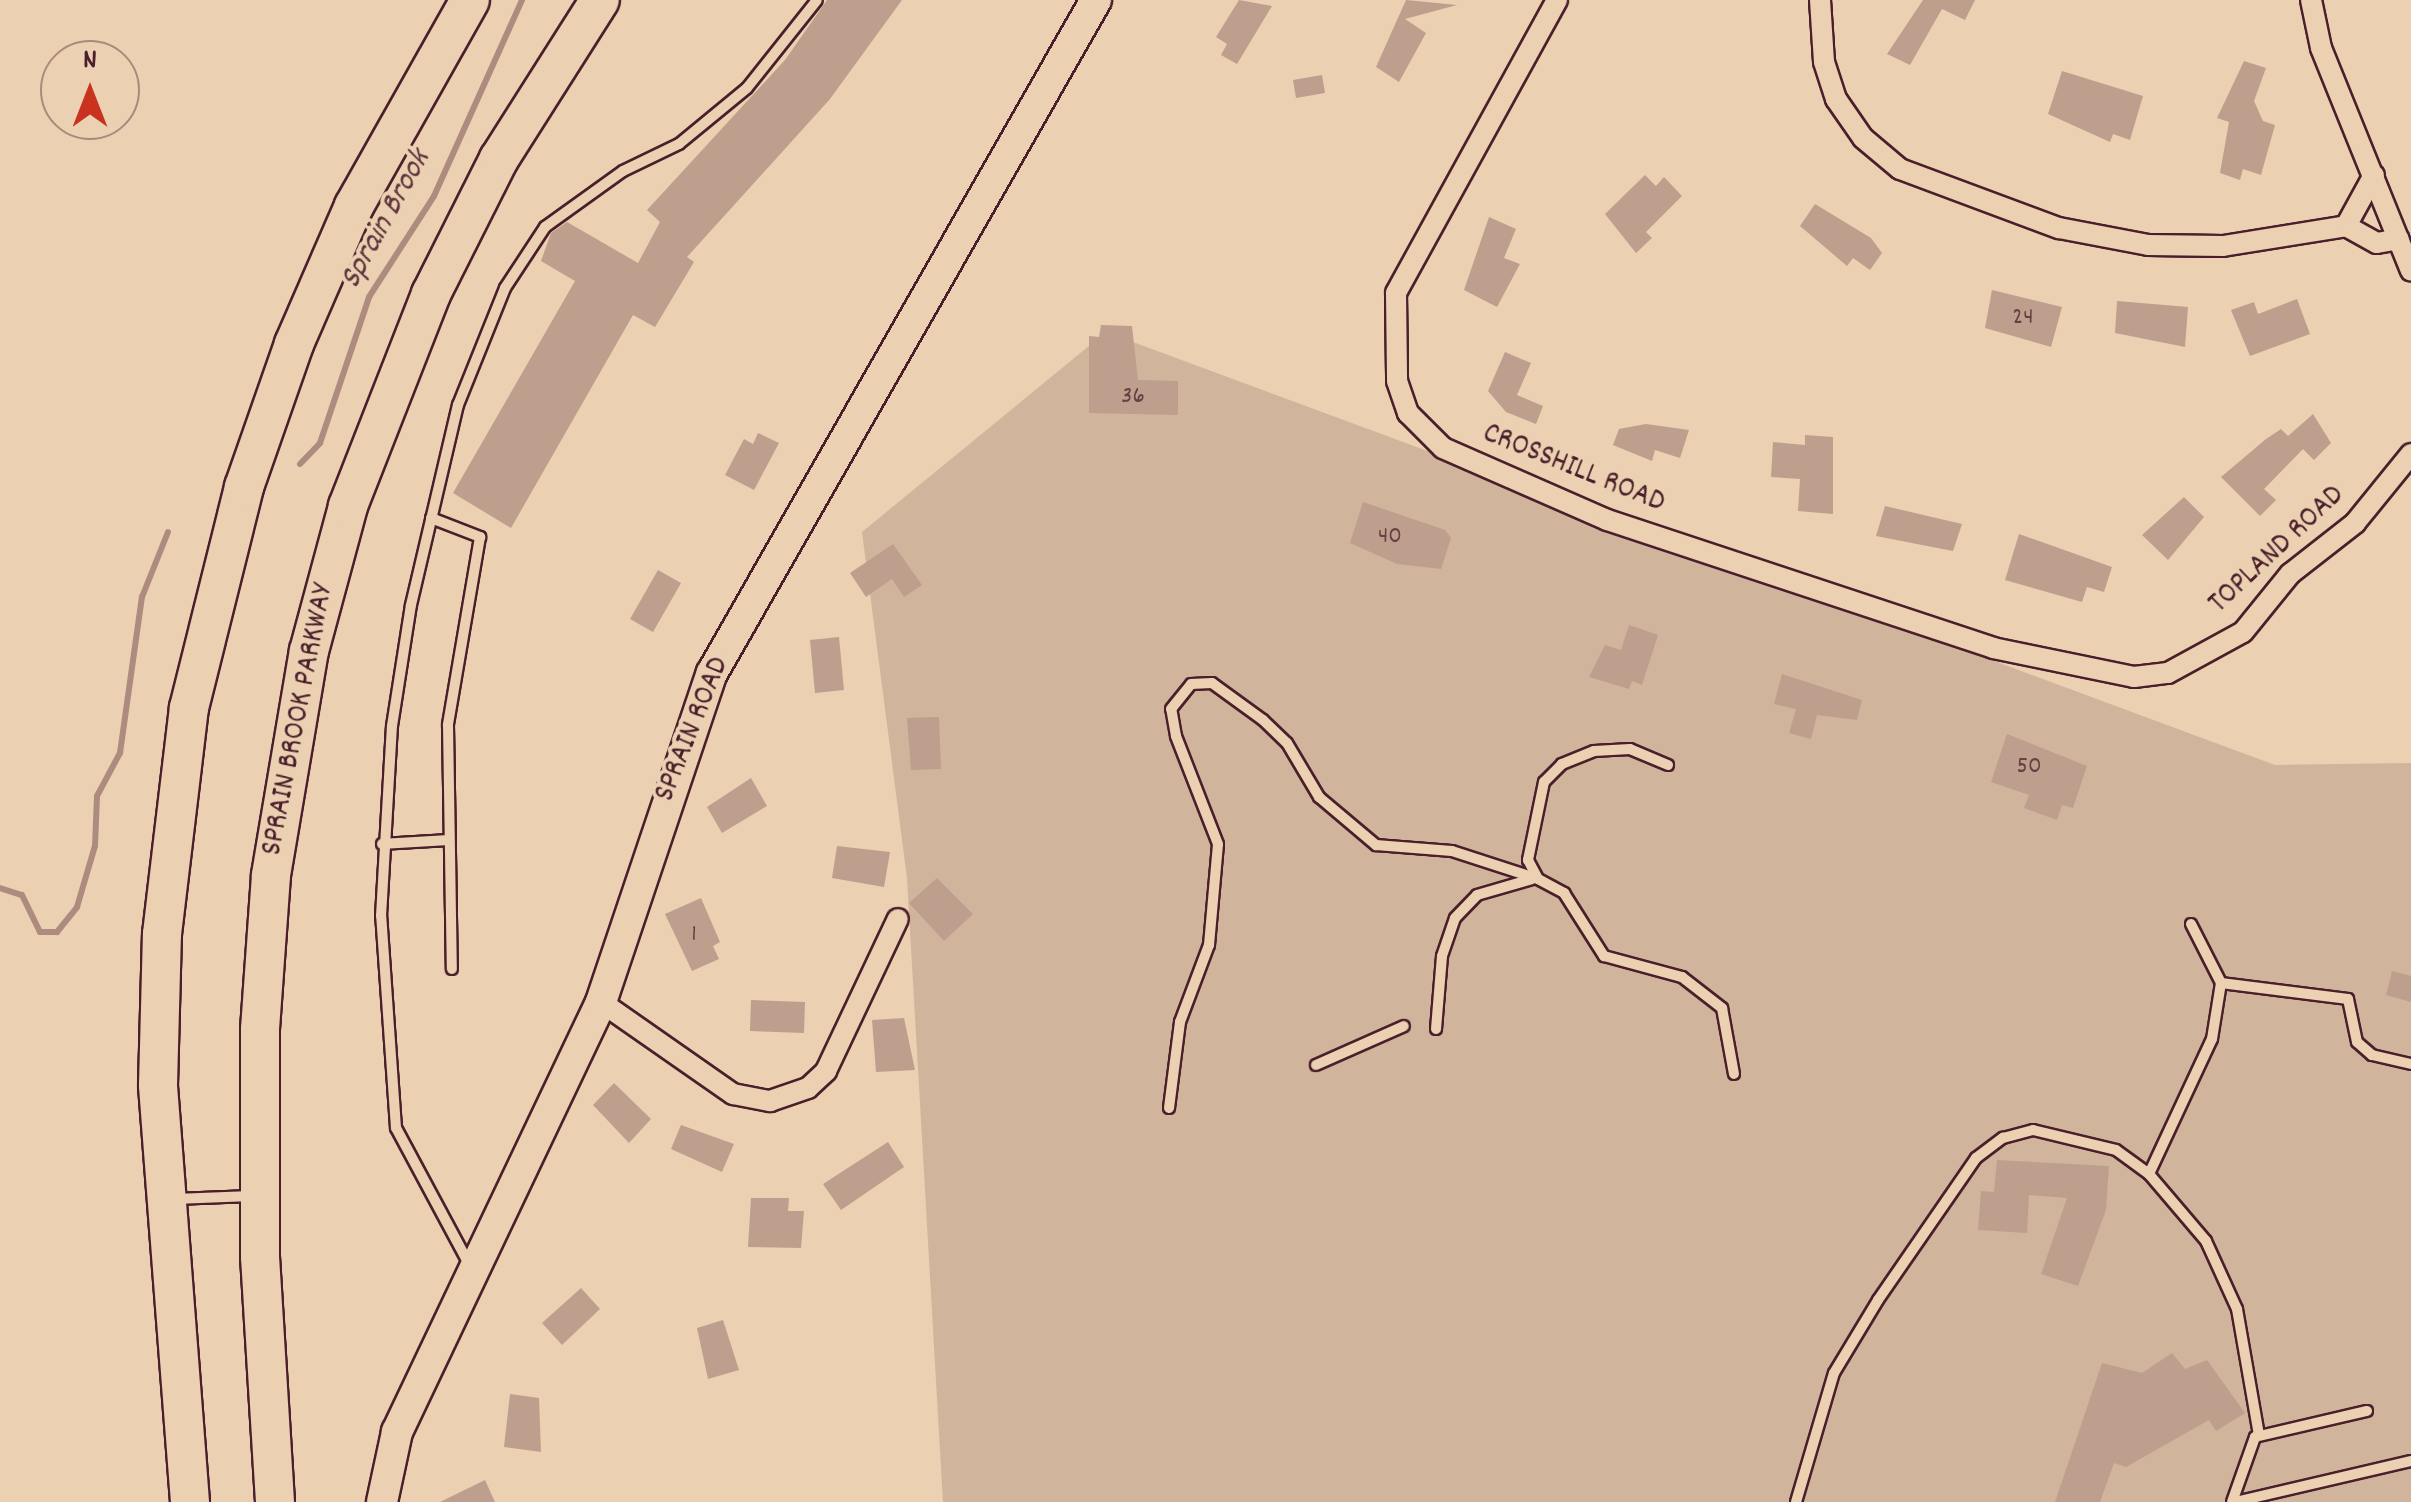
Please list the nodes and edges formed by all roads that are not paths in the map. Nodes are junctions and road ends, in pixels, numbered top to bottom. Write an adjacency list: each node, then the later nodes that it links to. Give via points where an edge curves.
1 (470, 0): 32 (highway, via 388,138 322,274 261,433 208,615 177,783 162,934)
2 (600, 0): 31 (highway, SPRAIN BROOK PARKWAY, via 499,158 431,294 326,578 271,876)
3 (817, 0): 13 (lane, via 748,88 679,144 624,171 545,227 506,288 458,405)
4 (1096, 0): 23 (street, SPRAIN ROAD, via 712,673)
5 (1557, 0): 14 (street, CROSSHILL ROAD, via 1396,293 1397,381 1408,413 1426,438 1523,488)
6 (1820, 0): 9 (street, via 1836,99 1863,138 1900,168 2059,228 2148,245 2223,246)
7 (2311, 0): 8 (street, via 2321,48)
8 (2374, 175): 9 (street); 10 (street)
9 (2346, 226): 10 (street, via 2377,243)
10 (2400, 239): 11 (street)
11 (2411, 271)
12 (2411, 454): 14 (street, TOPLAND ROAD, via 2355,523 2290,574 2243,632 2168,674 2106,675)
13 (431, 518): 16 (lane, via 480,537 452,692); 17 (lane, via 405,639)
14 (1993, 648)
15 (1668, 765): 18 (lane, via 1630,750 1594,751 1562,764 1544,782 1532,817 1528,860)
16 (448, 840): 17 (lane); 21 (lane)
17 (382, 844): 33 (lane, via 384,1045 396,1128)
18 (1538, 878): 25 (lane, via 1478,895 1455,918 1442,956); 28 (lane, via 1564,893 1604,956 1682,977 1715,1001); 29 (lane, via 1452,851 1376,845 1319,797 1287,742 1263,720 1212,683 1190,684 1171,709 1218,844 1208,944 1180,1022)
19 (898, 919): 23 (street, via 826,1071 808,1088 770,1101 733,1094)
20 (2191, 924): 22 (lane)
21 (452, 970)
22 (2221, 983): 26 (lane, via 2348,1000 2356,1042 2372,1056); 30 (lane, via 2212,1039)
23 (602, 1002): 33 (street, SPRAIN ROAD)
24 (1404, 1026): 27 (lane)
25 (1436, 1030)
26 (2411, 1064)
27 (1316, 1065)
28 (1734, 1074)
29 (1168, 1108)
30 (2150, 1174): 35 (lane, via 2206,1241 2237,1309); 40 (lane, via 2090,1138 2033,1130 2003,1138 1976,1158 1834,1374)
31 (258, 1196): 32 (lane); 38 (highway, SPRAIN BROOK PARKWAY)
32 (162, 1200): 37 (highway)
33 (475, 1274): 39 (street, SPRAIN ROAD, via 397,1432)
34 (2367, 1411): 35 (lane)
35 (2259, 1435): 41 (lane, via 2246,1447)
36 (2411, 1461): 41 (lane)
37 (190, 1502)
38 (276, 1502)
39 (382, 1502)
40 (1796, 1502)
41 (2234, 1502)

